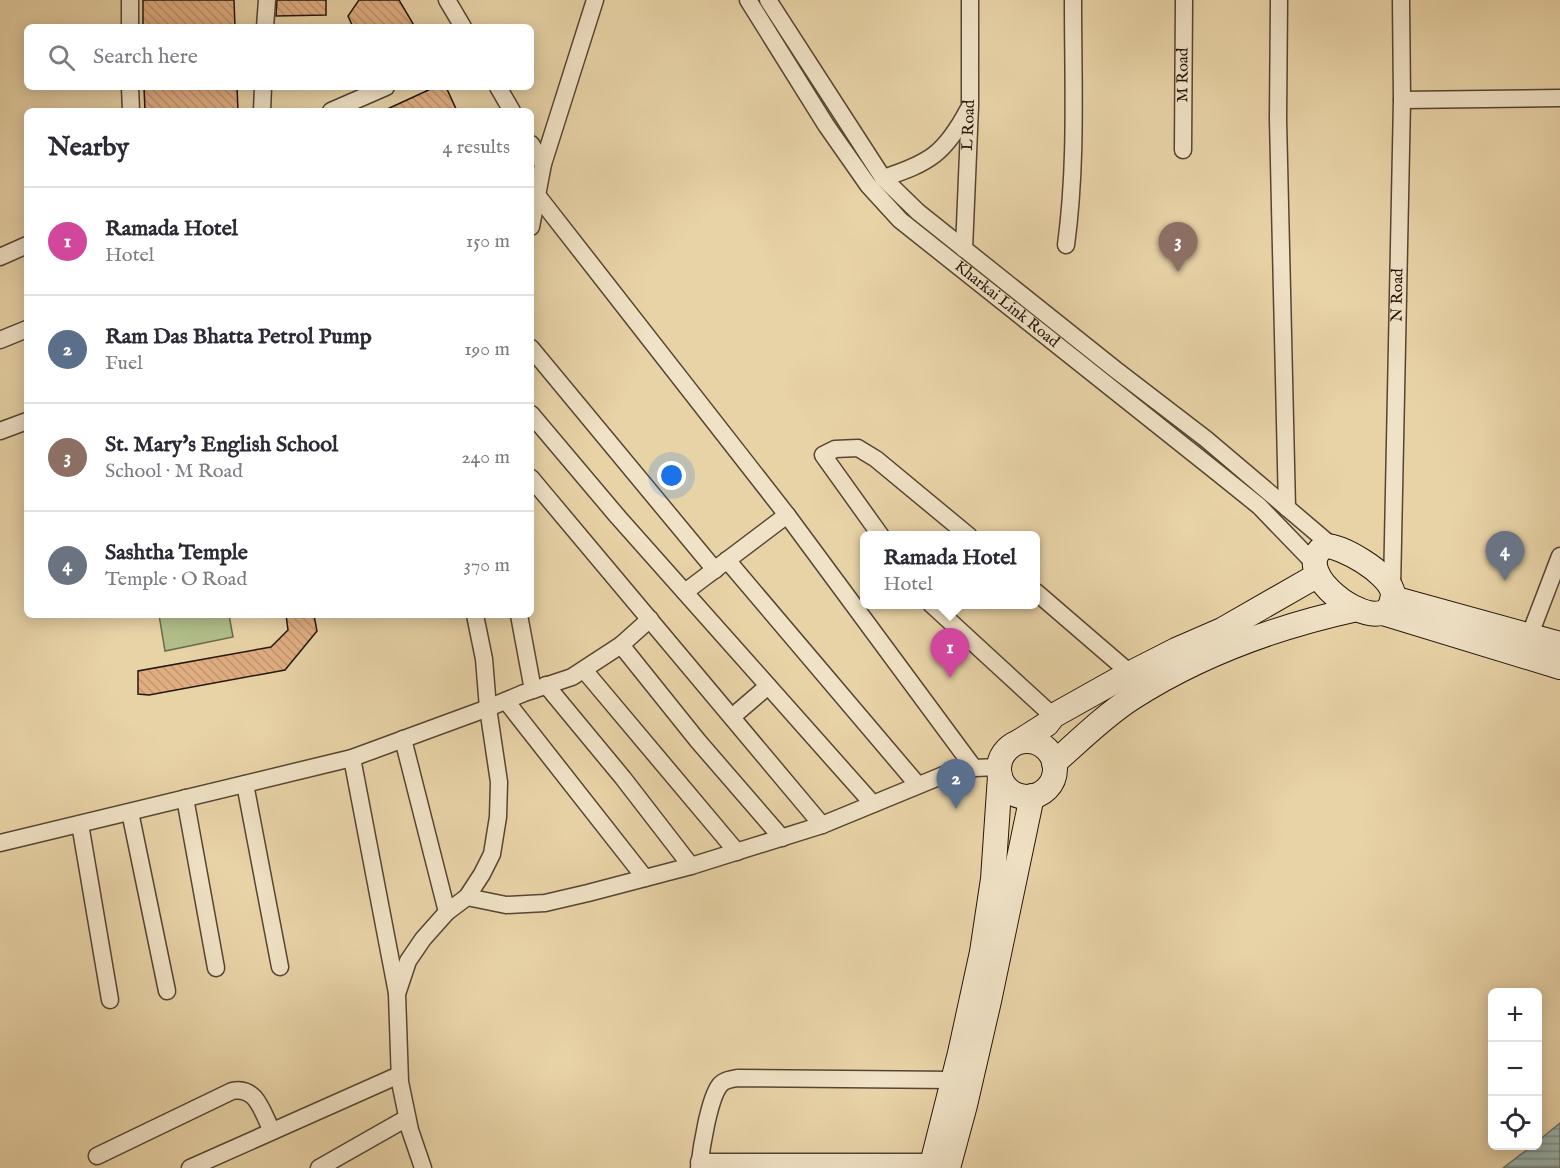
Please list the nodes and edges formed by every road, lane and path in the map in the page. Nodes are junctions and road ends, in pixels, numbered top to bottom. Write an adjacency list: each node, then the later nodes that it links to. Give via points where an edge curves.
1 (130, 0): 12 (street)
2 (267, 0): 13 (street)
3 (447, 0): 14 (street)
4 (595, 0): 27 (street)
5 (748, 0): 49 (street, Kharkai Link Road, via 826,125 868,185 900,220 1251,500)
6 (768, 0): 28 (street)
7 (970, 0): 21 (street, L Road)
8 (1073, 0): 31 (street, via 1074,145)
9 (1184, 0): 26 (street, M Road)
10 (1279, 0): 42 (street)
11 (1401, 0): 20 (street, N Road)
12 (130, 24)
13 (265, 24)
14 (461, 24)
15 (130, 90): 22 (street)
16 (263, 90): 23 (street)
17 (379, 90): 24 (street)
18 (500, 90): 25 (street)
19 (1560, 98): 20 (street)
20 (1402, 100): 52 (street, N Road)
21 (970, 106): 28 (street, via 954,136 937,153 915,168); 33 (street, L Road)
22 (131, 108)
23 (262, 108)
24 (338, 108)
25 (510, 108)
26 (1183, 150)
27 (535, 152): 29 (street)
28 (884, 178): 33 (street)
29 (537, 195): 30 (street); 43 (street)
30 (534, 211)
31 (1066, 245)
32 (24, 246): 34 (street)
33 (964, 249): 42 (street, via 1206,439)
34 (0, 257)
35 (24, 330): 36 (street)
36 (0, 340)
37 (534, 351): 48 (street)
38 (534, 417): 50 (street)
39 (24, 422): 40 (street)
40 (0, 431)
41 (534, 482): 57 (street)
42 (1287, 508): 46 (street)
43 (787, 515): 48 (street); 74 (street)
44 (877, 531): 45 (street, via 823,455 835,449 858,448)
45 (963, 531)
46 (1332, 546): 49 (main road, via 1318,550); 52 (main road, via 1365,564)
47 (1560, 556): 58 (street)
48 (721, 565): 50 (street); 77 (street)
49 (1317, 569): 54 (main road, via 1329,590); 63 (main road, via 1222,630)
50 (686, 592): 64 (street)
51 (1040, 596): 63 (street)
52 (1389, 600): 54 (main road, via 1371,613); 58 (main road); 61 (main road)
53 (936, 609): 68 (street)
54 (1357, 609): 73 (main road, via 1301,622 1218,653 1156,683 1130,699)
55 (475, 618): 67 (street, via 484,659)
56 (520, 618): 65 (street)
57 (650, 619): 60 (street); 69 (street)
58 (1529, 637): 59 (main road)
59 (1560, 644)
60 (621, 645): 62 (street); 84 (street)
61 (1560, 667)
62 (584, 670): 65 (street); 86 (street)
63 (1130, 673): 68 (main road)
64 (768, 686): 69 (street); 80 (street)
65 (540, 688): 66 (street); 87 (street, via 623,778)
66 (506, 701): 67 (street); 88 (street)
67 (488, 708): 70 (street); 89 (street, via 499,782 498,817 492,854)
68 (1053, 716): 71 (main road)
69 (732, 717): 83 (street)
70 (403, 739): 72 (street); 90 (street)
71 (1020, 741): 73 (main road, via 1035,741 1047,749); 75 (main road, via 1009,746 1002,756)
72 (352, 758): 76 (street); 94 (street)
73 (1054, 763): 78 (main road, via 1055,774 1050,784)
74 (974, 768): 75 (street); 77 (street)
75 (999, 771): 78 (main road, via 1012,793); 97 (main road, via 989,909)
76 (245, 784): 79 (street); 91 (street)
77 (917, 784): 80 (street)
78 (1032, 796): 102 (main road, via 963,1116)
79 (185, 798): 81 (street); 92 (street)
80 (873, 804): 83 (street)
81 (130, 812): 82 (street); 93 (street)
82 (80, 824): 85 (street); 95 (street)
83 (822, 825): 84 (street)
84 (782, 838): 86 (street)
85 (0, 843)
86 (737, 852): 87 (street)
87 (691, 866): 88 (street)
88 (645, 878): 89 (street, via 545,903 506,905)
89 (467, 897): 90 (street)
90 (447, 912): 94 (street, via 408,961)
91 (280, 967)
92 (216, 968)
93 (167, 991)
94 (397, 994): 96 (street)
95 (110, 1000)
96 (399, 1074): 98 (street); 99 (street)
97 (953, 1080): 101 (street, via 726,1080 715,1095); 102 (main road)
98 (407, 1118): 104 (street); 105 (street)
99 (272, 1131): 100 (street, via 254,1097 248,1090 240,1089); 103 (street)
100 (97, 1156)
101 (699, 1165): 102 (street)
102 (937, 1166)
103 (190, 1168)
104 (319, 1168)
105 (423, 1168)

